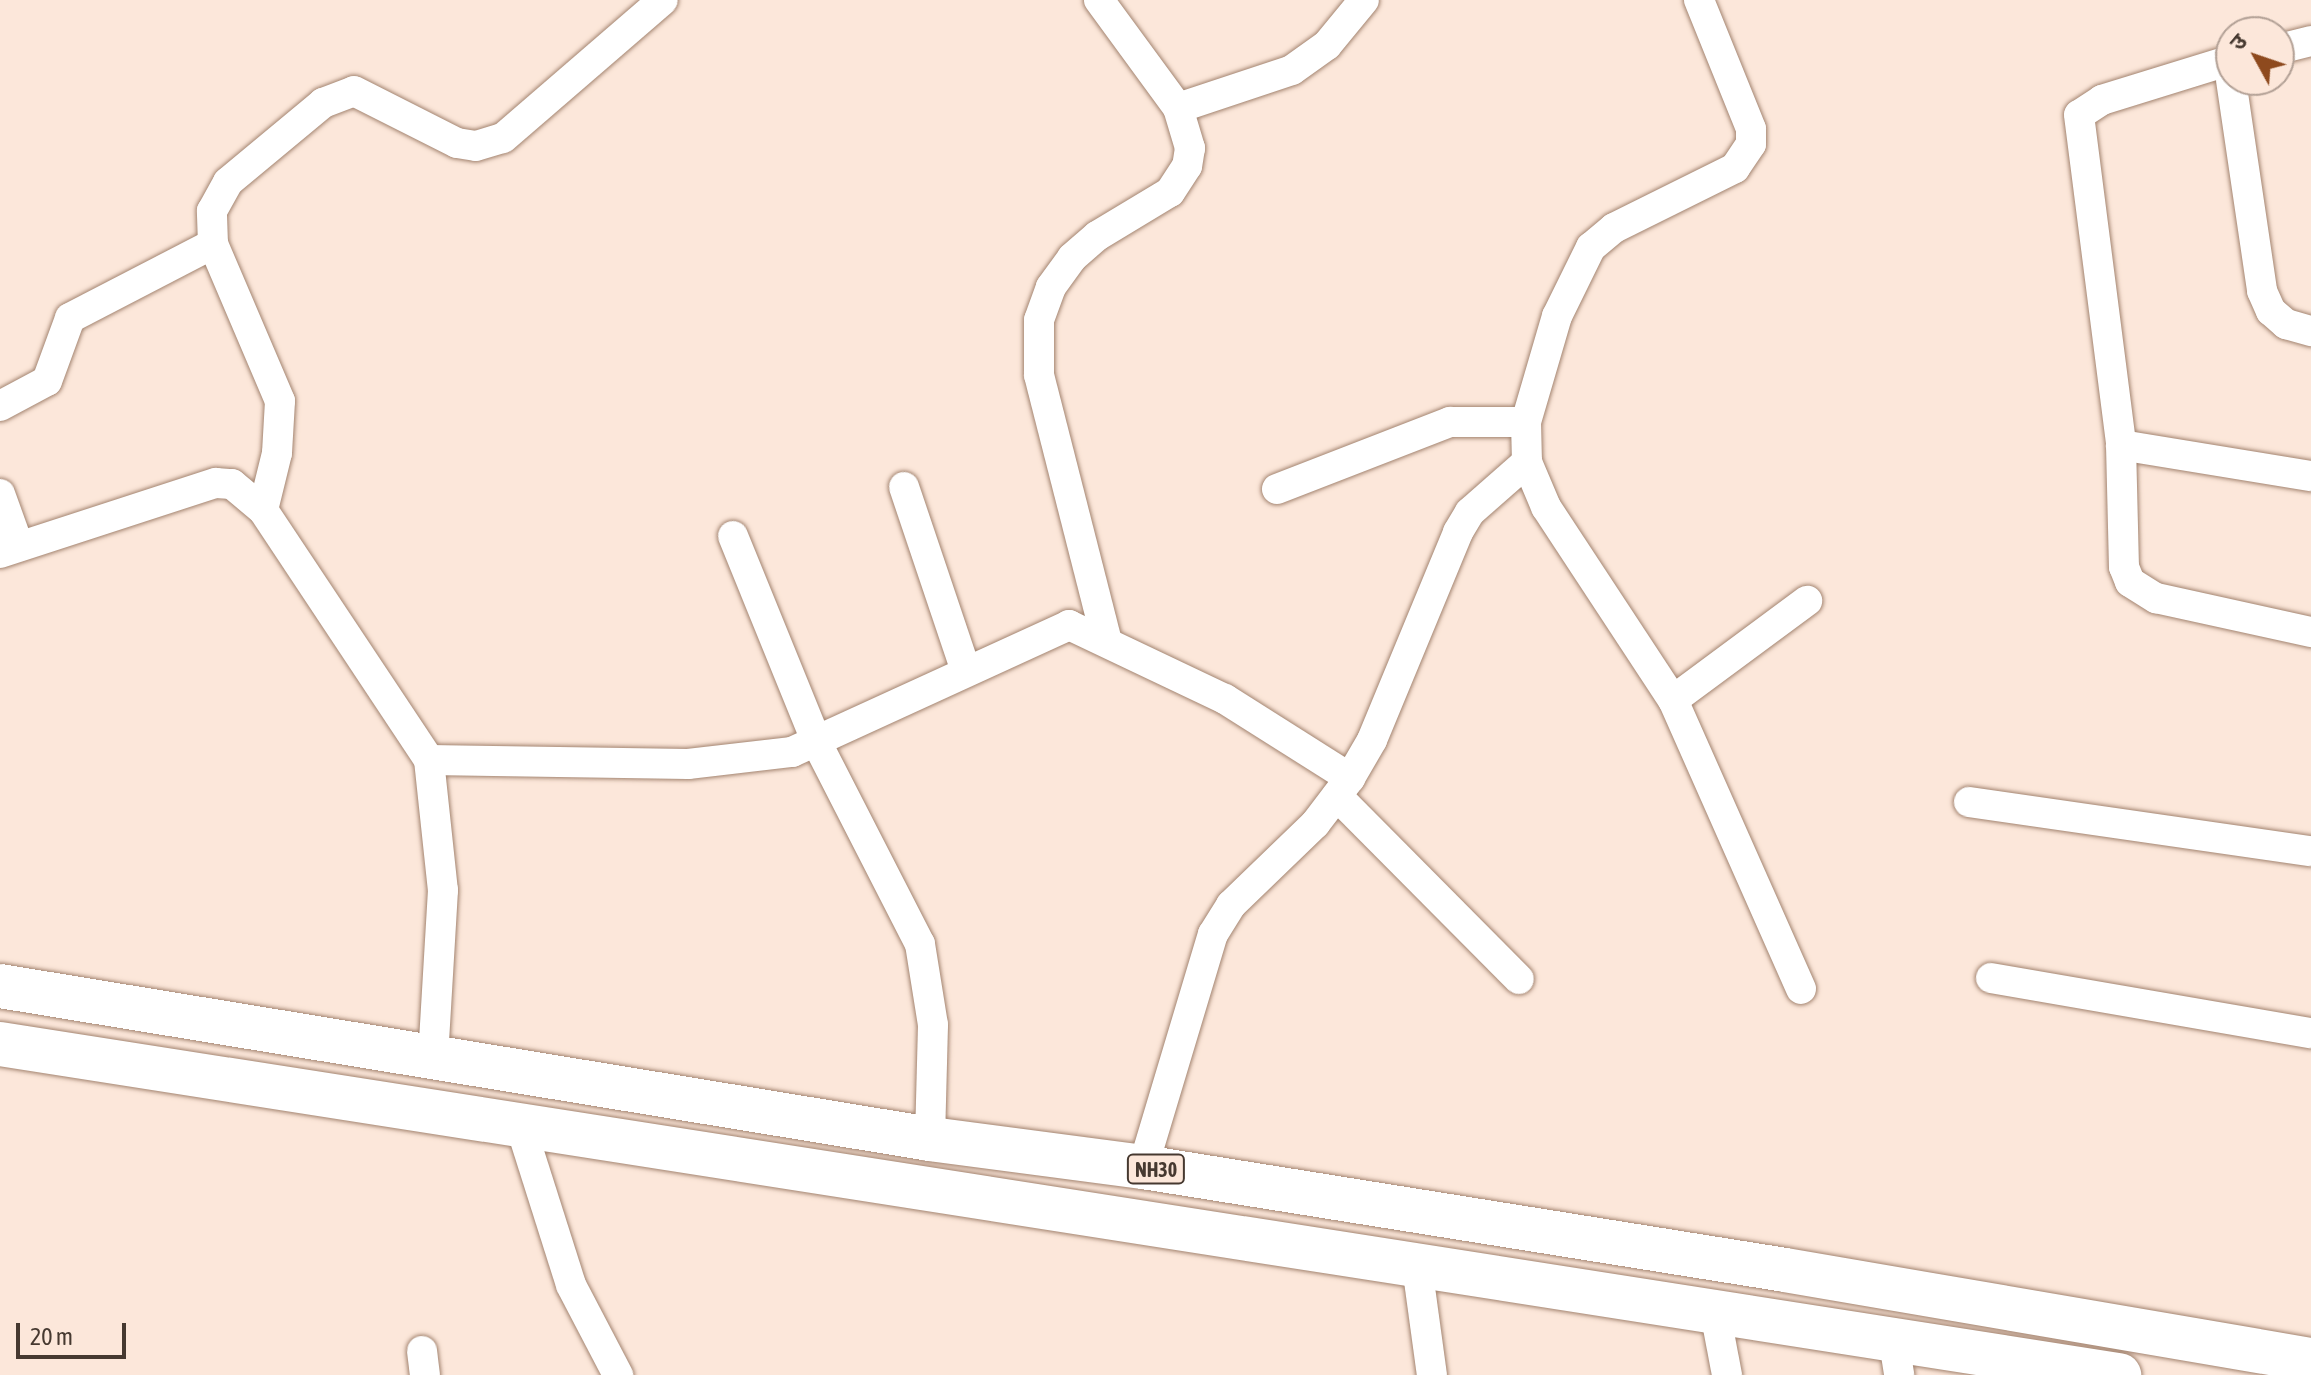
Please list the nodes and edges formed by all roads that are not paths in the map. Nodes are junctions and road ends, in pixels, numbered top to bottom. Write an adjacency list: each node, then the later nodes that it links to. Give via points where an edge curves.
1 (663, 0): 8 (street, via 503,138 476,146 457,143 354,91 323,103 228,182 212,211)
2 (1099, 0): 7 (street)
3 (1364, 0): 7 (street, via 1327,45 1292,70)
4 (1699, 0): 11 (street, via 1751,129 1751,144 1735,168 1614,228 1591,247 1557,316)
5 (2215, 74): 12 (street, via 2102,100 2079,115)
6 (2234, 96): 9 (street, via 2262,291 2271,311 2286,324)
7 (1178, 108): 23 (street, via 1190,148 1180,180 1154,205 1097,236 1072,258 1051,287 1039,320 1039,375)
8 (213, 244): 10 (street, via 70,318 47,381); 18 (street, via 280,401 277,453)
9 (2311, 331)
10 (0, 406)
11 (1526, 422): 13 (street); 16 (street, via 1477,420 1436,426)
12 (2121, 445): 14 (street); 22 (street, via 2124,567 2130,582 2156,598)
13 (1527, 462): 25 (street, via 1546,507); 28 (street, via 1470,512 1458,532 1372,740)
14 (2311, 476)
15 (904, 487): 24 (street)
16 (1277, 489)
17 (0, 494): 20 (street)
18 (263, 510): 20 (street, via 246,492 216,483); 27 (street)
19 (733, 536): 26 (street)
20 (9, 548)
21 (1807, 601): 25 (street)
22 (2311, 632)
23 (1107, 641): 24 (street, via 1069,625); 28 (street, via 1225,699)
24 (966, 671): 26 (street)
25 (1673, 700): 34 (street)
26 (817, 743): 27 (street, via 744,761 702,764); 39 (street, via 920,944 933,1025)
27 (429, 760): 37 (street, via 443,890)
28 (1344, 787): 32 (street); 40 (street, via 1231,905 1213,934)
29 (1969, 802): 30 (street)
30 (2311, 851)
31 (1991, 978): 35 (street)
32 (1519, 979)
33 (0, 986): 37 (highway, NH30)
34 (1801, 989)
35 (2311, 1033)
36 (0, 1044): 38 (highway)
37 (433, 1059): 39 (highway, NH30)
38 (520, 1124): 41 (highway); 45 (street, via 571,1285)
39 (930, 1139): 40 (highway, NH30)
40 (1143, 1167): 44 (highway, NH30)
41 (1417, 1266): 42 (highway); 46 (street)
42 (1715, 1312): 43 (highway); 47 (street)
43 (1897, 1359): 48 (highway)
44 (2311, 1360)
45 (618, 1375)
46 (1432, 1375)
47 (1727, 1375)
48 (2119, 1375)

